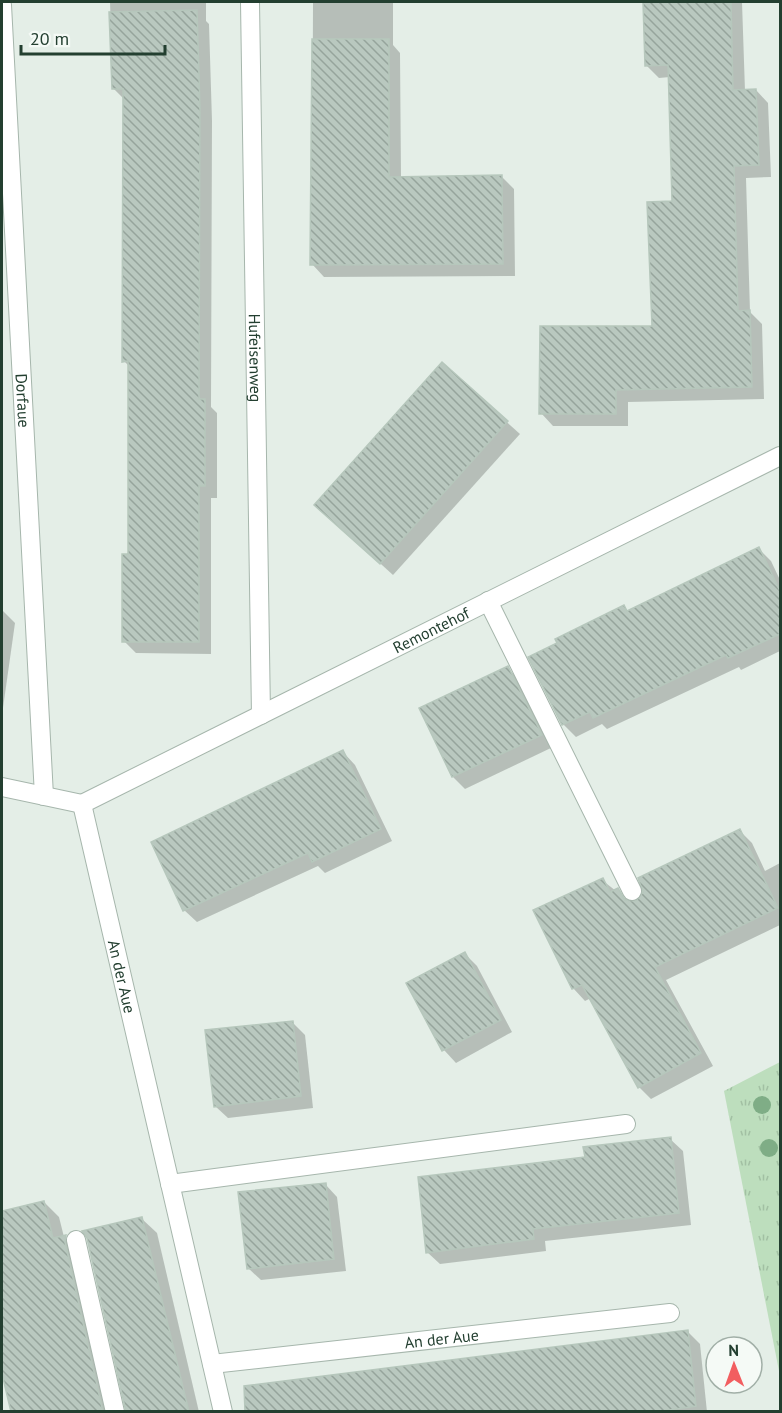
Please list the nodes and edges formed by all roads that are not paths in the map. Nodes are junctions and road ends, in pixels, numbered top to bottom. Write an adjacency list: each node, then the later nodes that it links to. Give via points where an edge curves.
1 (250, 2): 5 (street, Hufeisenweg)
2 (2, 5): 7 (street, Dorfaue)
3 (780, 456): 4 (street, Remontehof)
4 (488, 601): 5 (street, Remontehof); 9 (street)
5 (261, 715): 8 (street, Remontehof)
6 (2, 787): 7 (street)
7 (44, 796): 8 (street)
8 (82, 804): 11 (street, An der Aue)
9 (632, 891)
10 (626, 1124): 11 (street)
11 (170, 1184): 14 (street, An der Aue)
12 (76, 1240): 15 (street)
13 (670, 1313): 14 (street, An der Aue)
14 (212, 1364): 16 (street, An der Aue)
15 (115, 1412)
16 (223, 1412)

